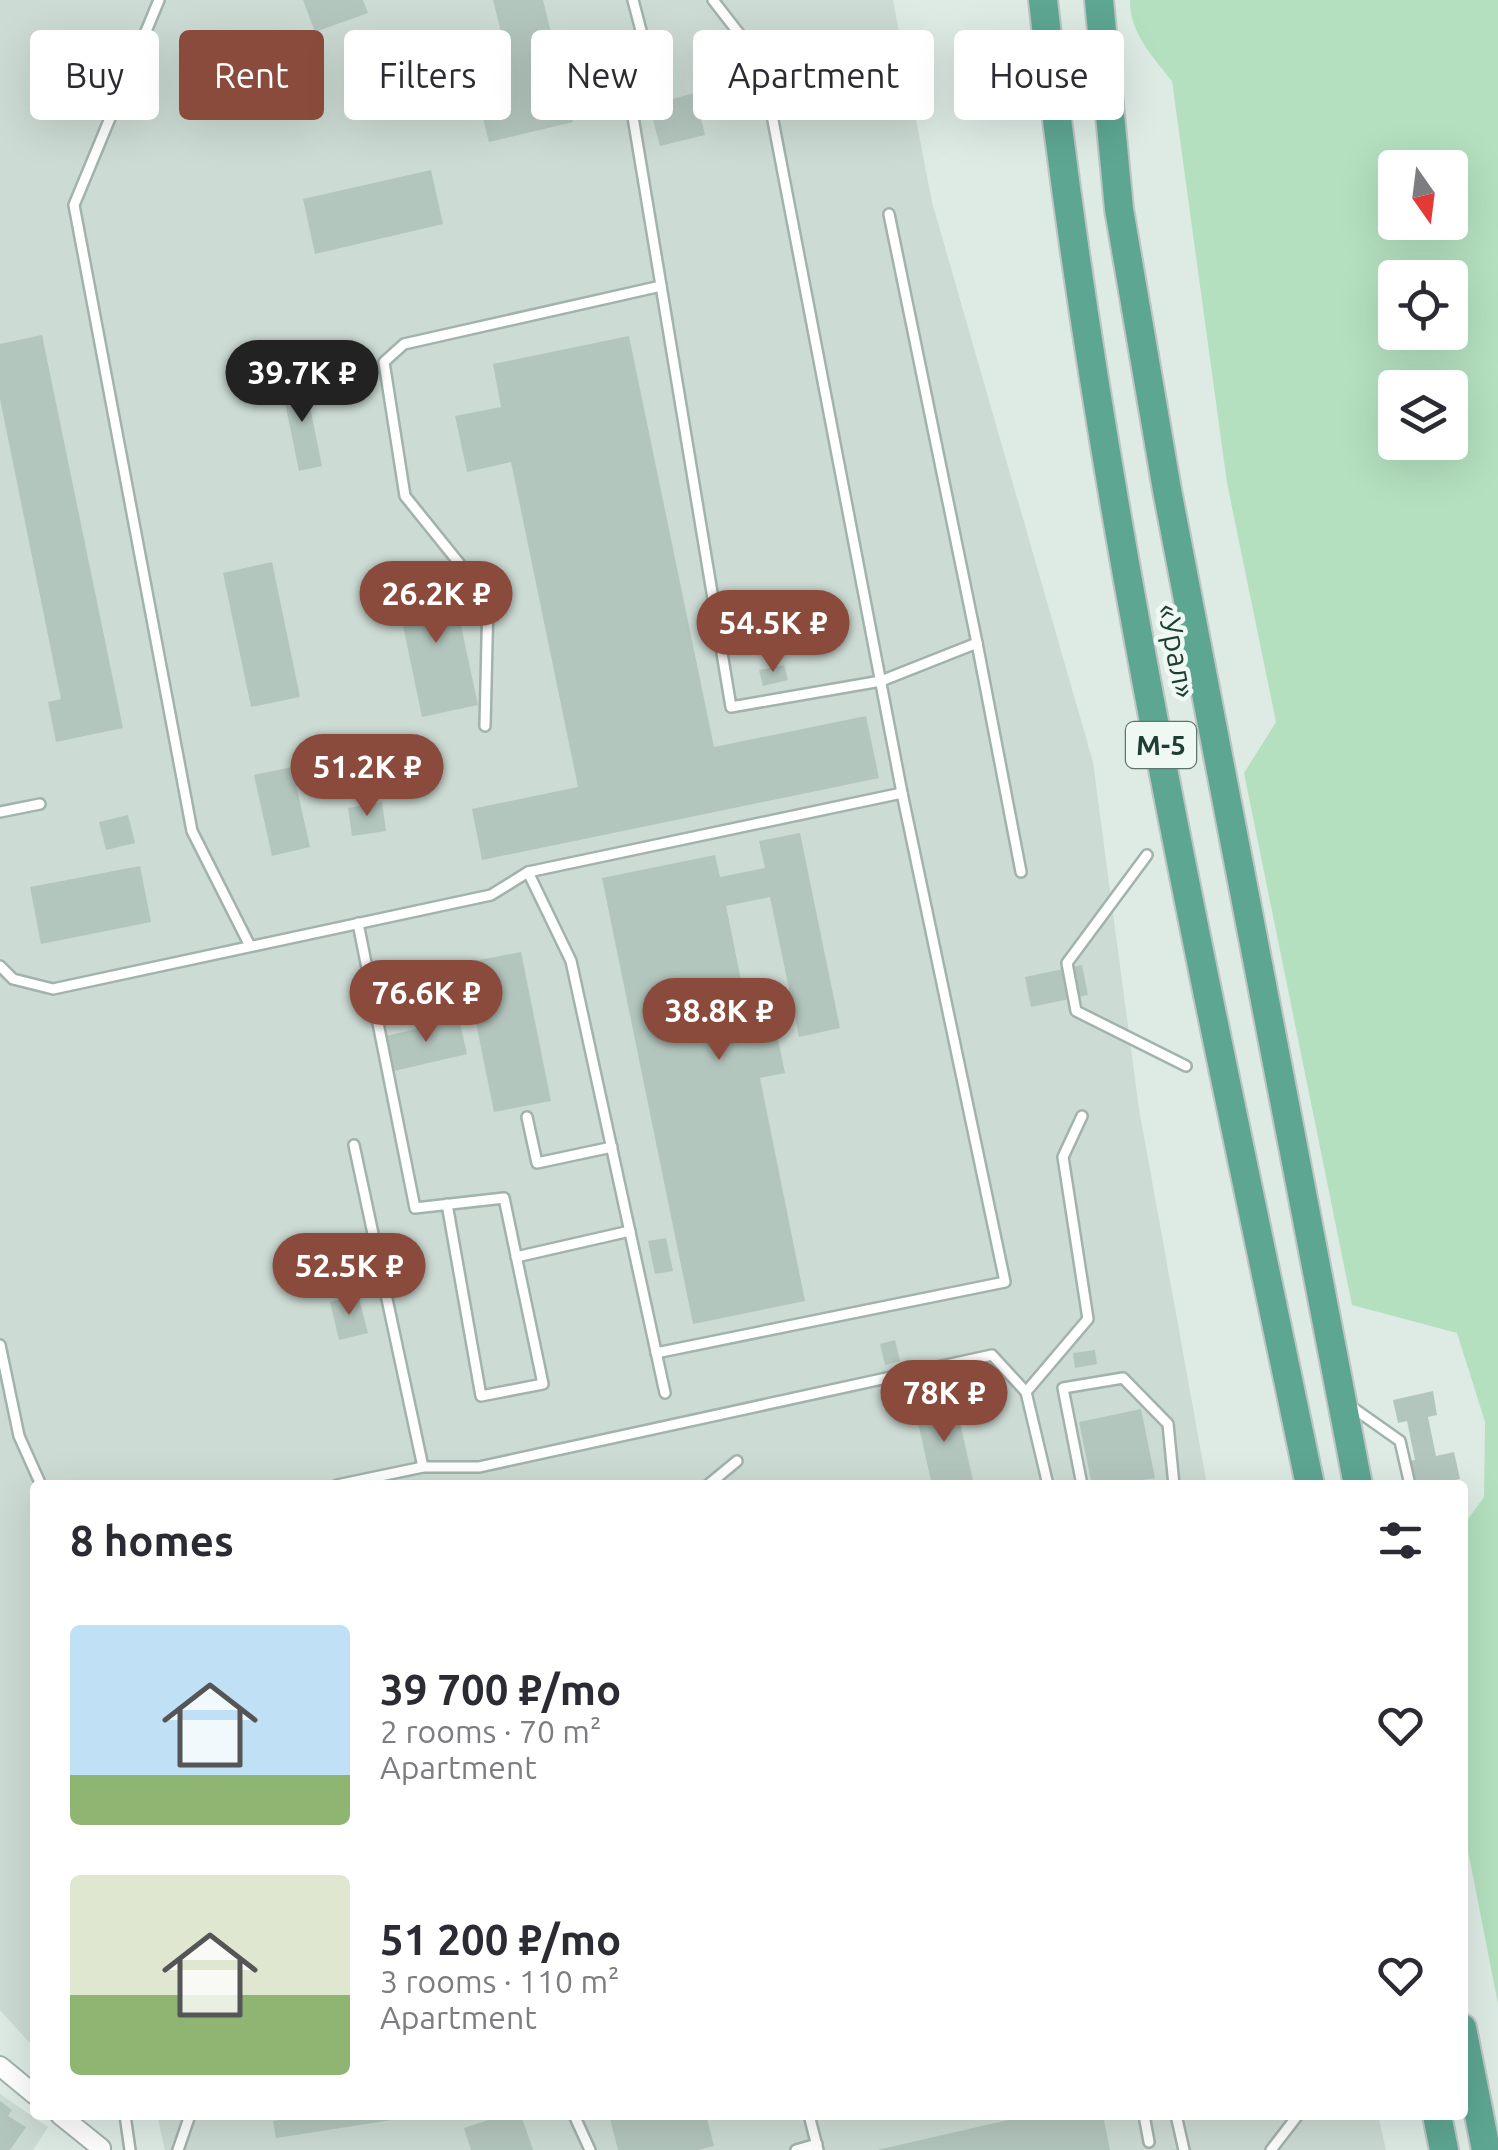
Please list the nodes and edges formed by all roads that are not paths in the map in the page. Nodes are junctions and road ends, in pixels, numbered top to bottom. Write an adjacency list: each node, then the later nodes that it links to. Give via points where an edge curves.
1 (159, 0): 18 (lane, via 74,205 192,831)
2 (633, 0): 7 (lane, via 655,84 632,117)
3 (713, 0): 9 (lane, via 762,63)
4 (1043, 0): 41 (main road, «Урал» / М-5, via 1108,468)
5 (1102, 9): 32 (main road, «Урал» / М-5, via 1119,210)
6 (889, 214): 8 (lane)
7 (661, 286): 9 (lane, via 732,708); 10 (lane, via 404,344 384,362 405,496 488,599)
8 (977, 642): 9 (lane); 16 (lane)
9 (881, 681): 11 (lane)
10 (485, 726)
11 (902, 794): 15 (lane); 29 (lane, via 1005,1282)
12 (40, 804): 13 (lane)
13 (0, 812)
14 (1147, 855): 20 (lane, via 1067,963 1076,1011)
15 (528, 872): 17 (lane, via 492,895); 24 (lane, via 572,961)
16 (1021, 872)
17 (358, 923): 18 (lane); 25 (lane, via 414,1208)
18 (250, 946): 19 (lane, via 53,988 13,978)
19 (0, 966)
20 (1186, 1066)
21 (1082, 1116): 30 (lane, via 1064,1157 1088,1318)
22 (527, 1117): 24 (lane, via 536,1163)
23 (354, 1144): 34 (lane)
24 (612, 1148): 26 (lane)
25 (447, 1204): 27 (lane, via 504,1198); 27 (lane, via 481,1396 543,1384)
26 (630, 1231): 27 (lane); 29 (lane)
27 (516, 1257)
28 (0, 1345): 35 (lane, via 19,1436)
29 (656, 1353): 31 (lane)
30 (1026, 1392): 34 (lane, via 992,1355 480,1467); 38 (lane)
31 (665, 1393)
32 (1340, 1399): 42 (main road, «Урал» / М-5); 43 (lane, via 1400,1441)
33 (737, 1461): 37 (lane)
34 (422, 1467): 36 (lane)
35 (40, 1480)
36 (361, 1480)
37 (714, 1480)
38 (1047, 1480)
39 (1081, 1480): 40 (lane, via 1063,1388 1123,1378 1168,1424)
40 (1174, 1480)
41 (1309, 1480)
42 (1357, 1480)
43 (1409, 1480)
44 (1468, 2058): 64 (main road)
45 (0, 2066): 46 (street)
46 (30, 2091)
47 (66, 2120): 57 (street)
48 (126, 2120): 58 (lane)
49 (188, 2120): 59 (lane)
50 (576, 2120): 60 (lane)
51 (810, 2120): 56 (lane)
52 (1145, 2120): 55 (lane)
53 (1177, 2120): 62 (lane)
54 (1294, 2120): 63 (lane)
55 (1149, 2142)
56 (817, 2147): 61 (lane)
57 (103, 2149)
58 (130, 2150)
59 (178, 2150)
60 (590, 2150)
61 (796, 2150)
62 (1184, 2150)
63 (1271, 2150)
64 (1486, 2150)

